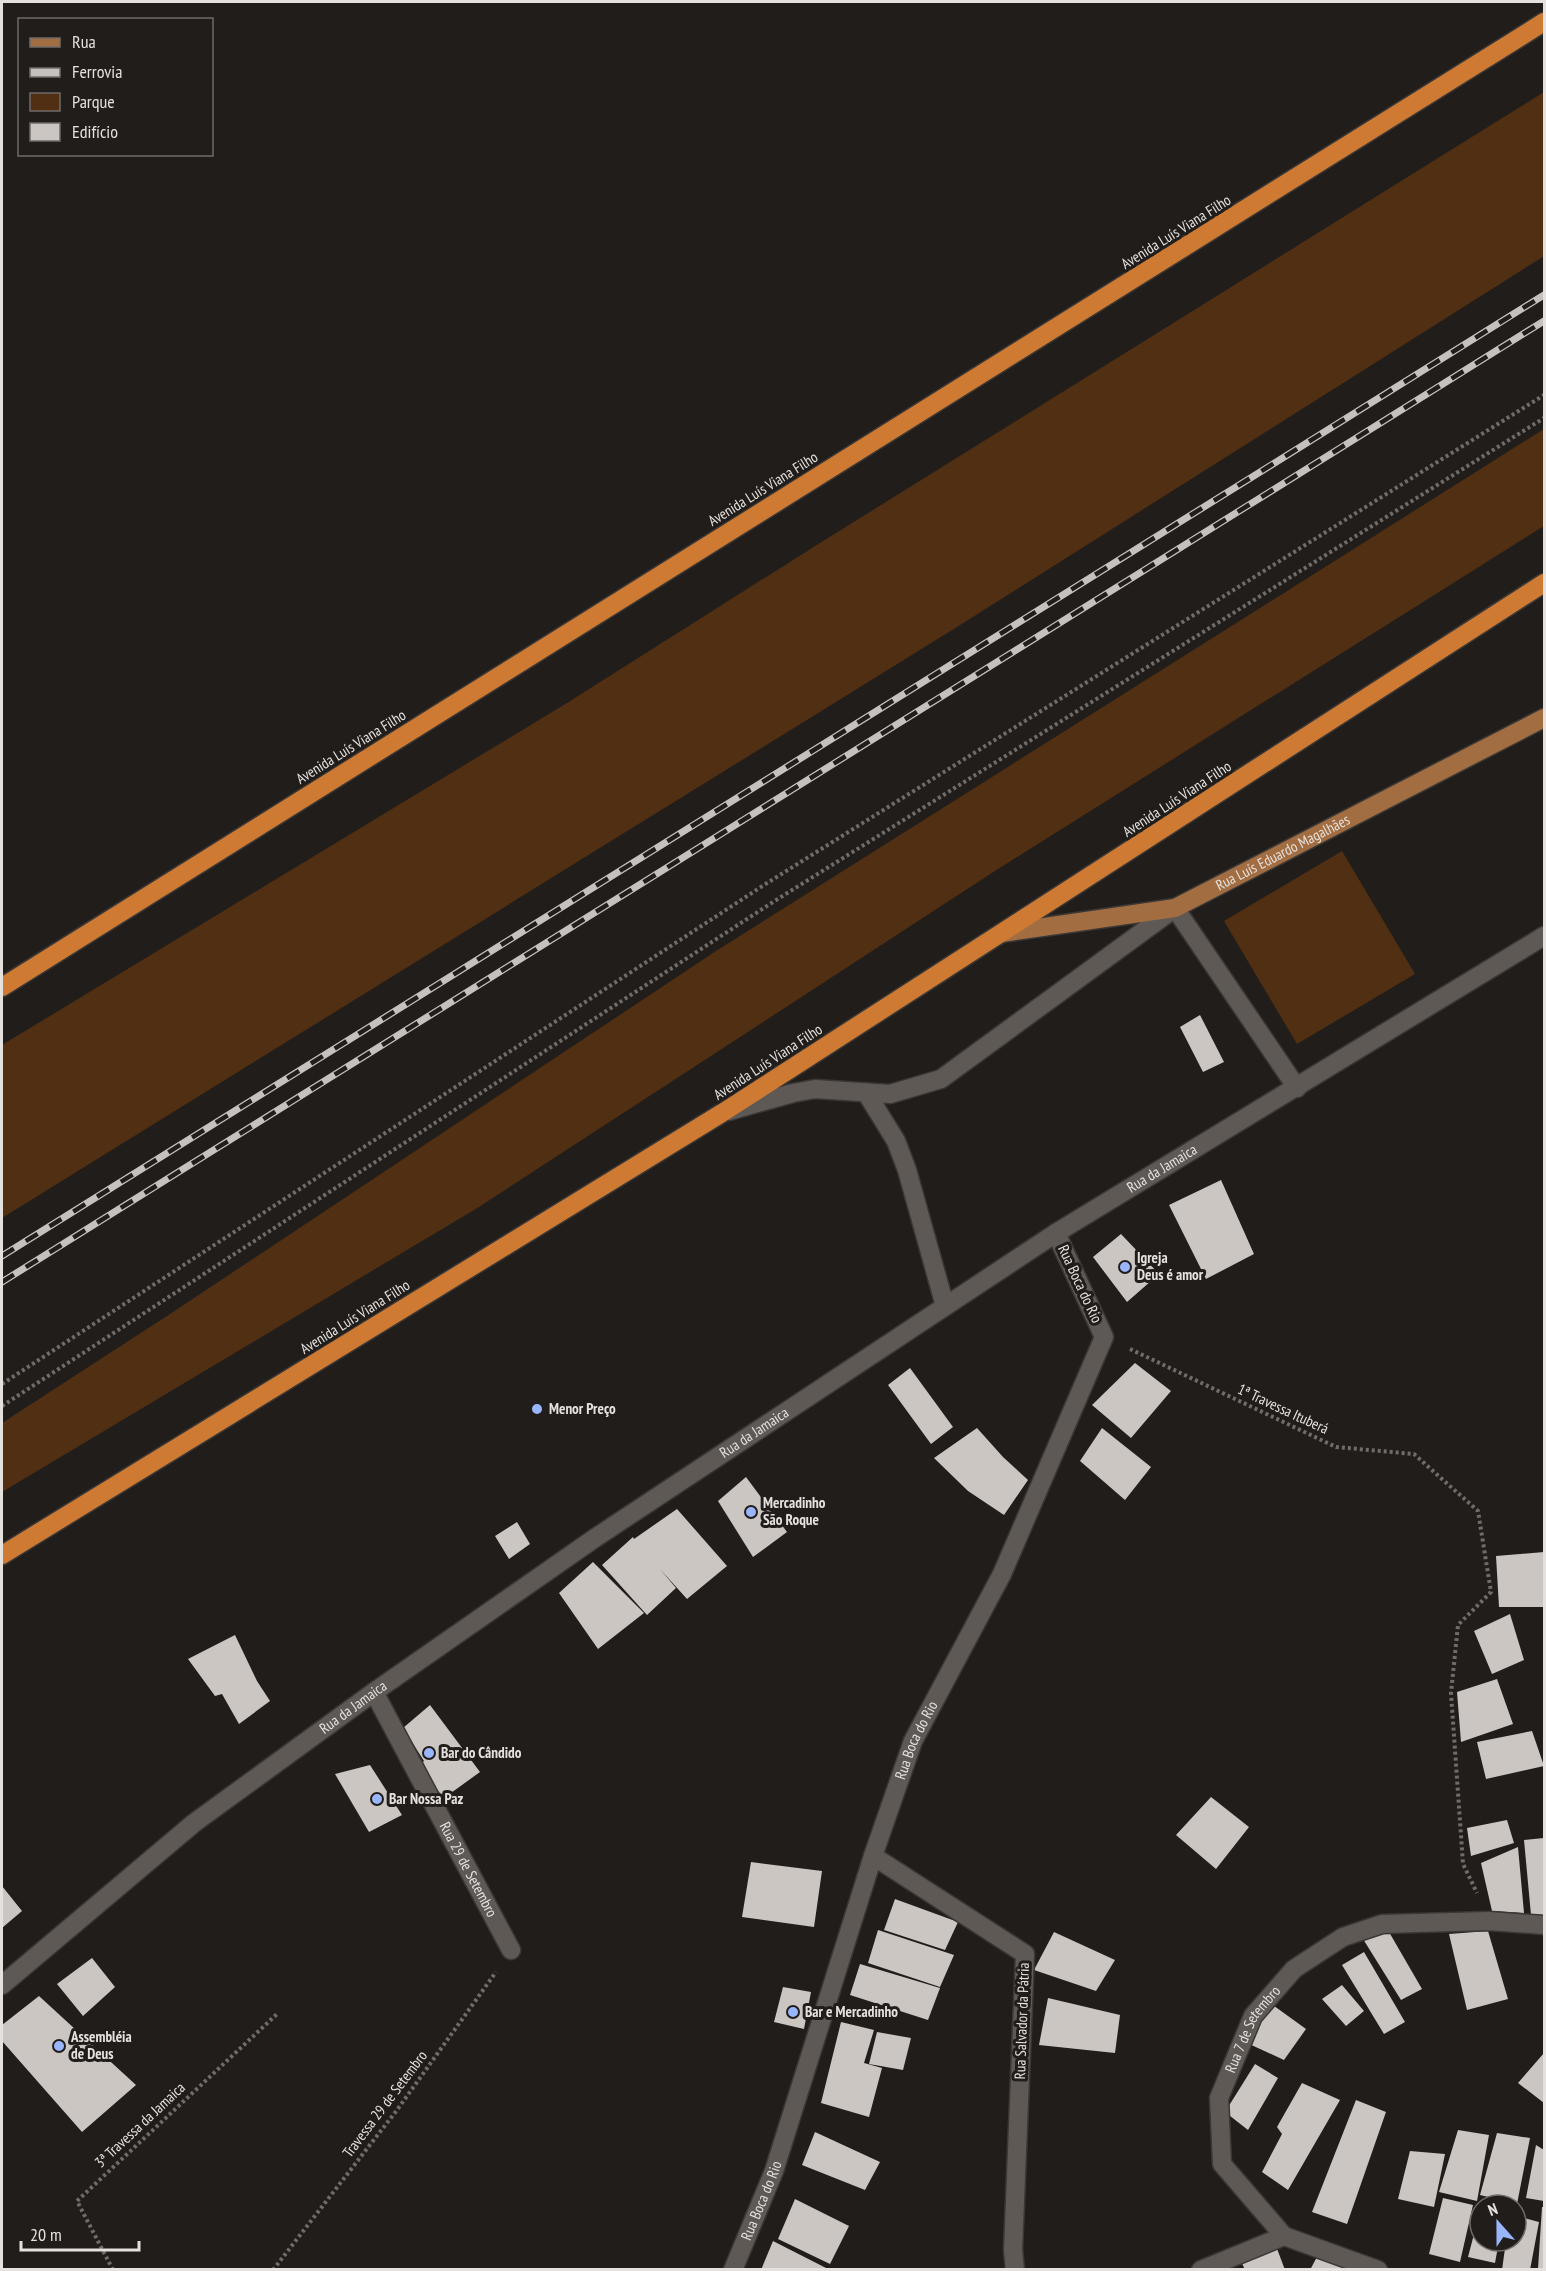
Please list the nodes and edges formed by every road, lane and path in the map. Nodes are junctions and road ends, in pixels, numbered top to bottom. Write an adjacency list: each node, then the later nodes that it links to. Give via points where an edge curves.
1 (1545, 22): 9 (highway, Avenida Luís Viana Filho)
2 (1545, 395): 16 (path, via 764,885)
3 (1545, 418): 17 (path, via 773,902)
4 (1545, 583): 7 (highway, Avenida Luís Viana Filho)
5 (1545, 718): 6 (main road, Rua Luís Eduardo Magalhães)
6 (1175, 908): 7 (main road, Rua Luís Eduardo Magalhães); 10 (street); 11 (street, via 941,1079 890,1094)
7 (1002, 933): 12 (highway, Avenida Luís Viana Filho)
8 (1545, 936): 10 (street, Rua da Jamaica)
9 (2, 987)
10 (1297, 1088): 13 (street, Rua da Jamaica)
11 (867, 1094): 12 (street, via 815,1089); 14 (street, via 896,1141 907,1170)
12 (722, 1113): 18 (highway, Avenida Luís Viana Filho)
13 (1056, 1233): 14 (street, Rua da Jamaica); 15 (street, Rua Boca do Rio)
14 (945, 1305): 19 (street, Rua da Jamaica, via 595,1538)
15 (1104, 1337): 20 (street, Rua Boca do Rio, via 1002,1574 913,1741); 21 (path, 1ª Travessa Ituberá, via 1336,1447 1414,1454 1478,1511 1491,1592 1458,1625 1451,1693 1463,1864)
16 (2, 1384)
17 (2, 1406)
18 (2, 1555)
19 (374, 1692): 23 (street, Rua 29 de Setembro); 24 (street, Rua da Jamaica, via 194,1823)
20 (873, 1856): 29 (street, Rua Boca do Rio, via 774,2171); 30 (street, Rua Salvador da Pátria, via 1025,1954)
21 (1489, 1921): 22 (street, Rua 7 de Setembro); 26 (street, Rua 7 de Setembro, via 1382,1924 1343,1937 1294,1969 1253,2016 1219,2098 1222,2164)
22 (1545, 1925)
23 (511, 1950): 28 (path, Travessa 29 de Setembro, via 397,2110)
24 (2, 1984)
25 (277, 2014): 27 (path, 3ª Travessa da Jamaica, via 77,2201)
26 (1284, 2236): 31 (street); 32 (street, Rua 7 de Setembro)
27 (113, 2270)
28 (273, 2270)
29 (733, 2270)
30 (1015, 2270)
31 (1201, 2270)
32 (1377, 2270)

